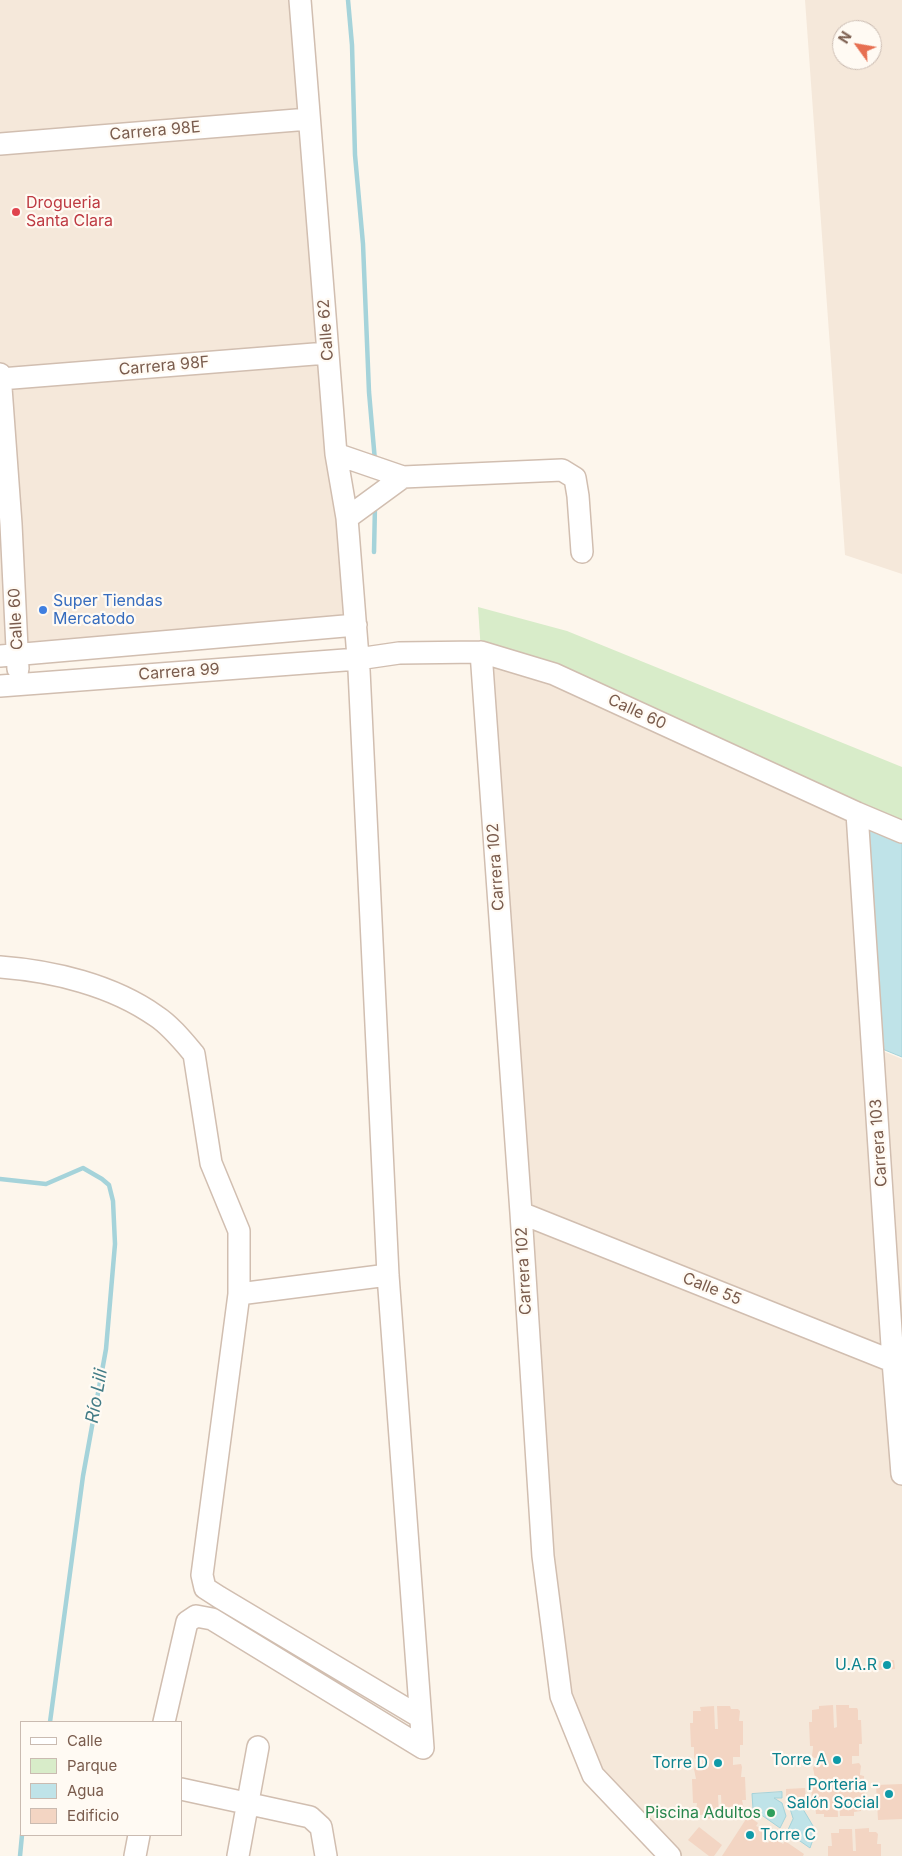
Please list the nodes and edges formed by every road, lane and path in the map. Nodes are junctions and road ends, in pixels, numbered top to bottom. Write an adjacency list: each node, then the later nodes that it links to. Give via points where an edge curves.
1 (300, 0): 2 (street, Calle 62)
2 (309, 119): 3 (street, Carrera 98E); 4 (street, Calle 62)
3 (0, 144)
4 (327, 353): 6 (street, Carrera 98F); 7 (street, Calle 62)
5 (0, 374): 6 (street, Calle 60)
6 (0, 379): 13 (street, Calle 60, via 11,524)
7 (336, 454): 8 (street); 9 (street, Calle 62)
8 (403, 477): 9 (street); 10 (street, via 562,470 575,478)
9 (347, 518): 11 (street, Calle 62)
10 (582, 552)
11 (356, 625): 13 (street, Carrera 99); 14 (street, Calle 62)
12 (481, 652): 14 (street, Calle 60, via 399,654); 16 (street, Calle 60, via 557,675); 19 (street, Carrera 102)
13 (9, 655): 15 (street, Calle 60)
14 (358, 659): 15 (street, Carrera 99); 20 (street, Calle 62)
15 (10, 685)
16 (857, 813): 17 (street, Calle 60); 22 (street, Carrera 103)
17 (902, 832)
18 (0, 967): 21 (street, via 32,969 74,979 126,999 157,1016 194,1054 212,1163 239,1231)
19 (521, 1213): 22 (street, Calle 55); 30 (street, Carrera 102, via 543,1556 561,1696 594,1775)
20 (388, 1276): 21 (street); 24 (street, Calle 62)
21 (239, 1294): 24 (street, via 202,1575 205,1588)
22 (897, 1363): 23 (street, Carrera 103)
23 (902, 1474)
24 (420, 1717): 25 (street, Calle 62, via 423,1748 212,1620 196,1616 186,1622)
25 (164, 1721)
26 (258, 1747): 28 (street)
27 (182, 1789): 28 (street)
28 (248, 1802): 32 (street); 33 (street, via 310,1816 321,1827)
29 (139, 1836): 31 (street)
30 (668, 1855)
31 (135, 1856)
32 (238, 1856)
33 (326, 1856)

